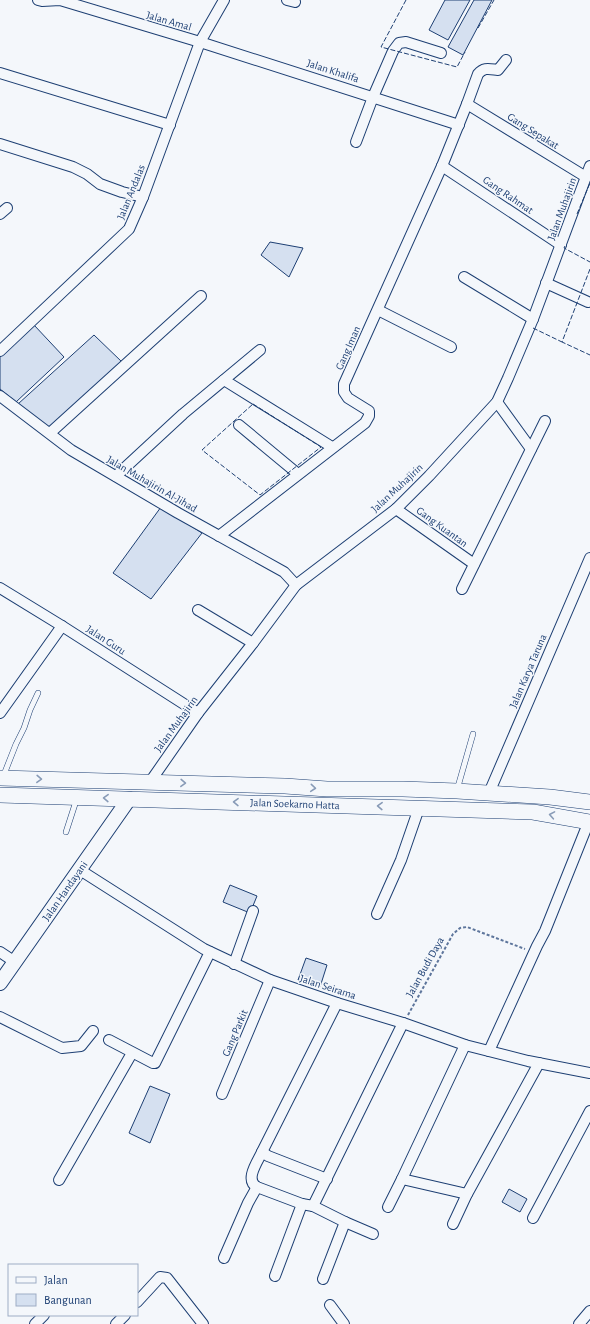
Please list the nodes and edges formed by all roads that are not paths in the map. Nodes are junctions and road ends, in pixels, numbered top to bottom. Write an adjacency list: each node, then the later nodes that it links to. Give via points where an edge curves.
1 (38, 0): 3 (street, Jalan Amal, via 60,0)
2 (224, 0): 3 (street, Jalan Andalas)
3 (200, 42): 7 (street, Jalan Khalifa); 9 (street, Jalan Andalas)
4 (441, 53): 7 (street, via 406,42 399,43)
5 (506, 60): 8 (street, Gang Iman, via 498,70 481,70)
6 (0, 73): 9 (street)
7 (372, 97): 10 (street, Jalan Khalifa); 11 (street)
8 (467, 104): 10 (street, Gang Iman); 14 (street, Gang Sepakat)
9 (170, 124): 15 (street, Jalan Andalas)
10 (459, 125): 13 (street, Gang Iman)
11 (356, 142)
12 (0, 144): 15 (street, via 73,167 100,184)
13 (442, 166): 16 (street, Gang Rahmat); 21 (street, Gang Iman)
14 (588, 172): 16 (street, Jalan Muhajirin)
15 (143, 197): 25 (street, Jalan Andalas, via 129,229)
16 (561, 245): 18 (street, Jalan Muhajirin)
17 (464, 277): 22 (street)
18 (546, 283): 20 (street); 22 (street, Jalan Muhajirin)
19 (201, 296): 31 (street)
20 (589, 304)
21 (378, 310): 23 (street); 32 (street, Gang Iman, via 344,384 344,392 348,398 369,411 369,416 365,423)
22 (533, 319): 28 (street, Jalan Muhajirin)
23 (451, 347)
24 (260, 350): 26 (street)
25 (0, 351)
26 (224, 380): 32 (street); 35 (street, via 182,414)
27 (0, 396): 31 (street, Jalan Muhajirin Al-Jihad)
28 (497, 402): 33 (street); 36 (street, Jalan Muhajirin)
29 (545, 421): 33 (street)
30 (239, 425): 34 (street)
31 (50, 433): 35 (street, Jalan Muhajirin Al-Jihad, via 71,450)
32 (332, 447): 34 (street, Gang Iman)
33 (531, 449): 39 (street)
34 (298, 474): 37 (street, Gang Iman)
35 (116, 476): 37 (street, Jalan Muhajirin Al-Jihad)
36 (396, 509): 39 (street, Gang Kuantan); 40 (street, Jalan Muhajirin)
37 (219, 536): 40 (street, Jalan Muhajirin Al-Jihad, via 284,572)
38 (590, 558): 54 (street, Jalan Karya Taruna)
39 (474, 564): 42 (street)
40 (296, 585): 45 (street, Jalan Muhajirin)
41 (0, 588): 44 (street, Jalan Guru)
42 (462, 589)
43 (198, 610): 45 (street)
44 (62, 626): 47 (street); 48 (street, Jalan Guru)
45 (253, 643): 48 (street, Jalan Muhajirin)
46 (38, 693): 50 (lane)
47 (2, 706)
48 (198, 713): 51 (street, Jalan Muhajirin)
49 (473, 734): 53 (lane)
50 (1, 778): 51 (main road, Jalan Soekarno Hatta, one-way to 51)
51 (150, 782): 52 (main road, Jalan Soekarno Hatta, one-way to 52, via 327,789)
52 (403, 789): 53 (main road, Jalan Soekarno Hatta); 59 (main road)
53 (457, 791): 54 (main road, Jalan Soekarno Hatta)
54 (489, 793): 58 (main road, Jalan Soekarno Hatta)
55 (0, 795): 56 (main road, Jalan Soekarno Hatta)
56 (78, 798): 57 (main road, Jalan Soekarno Hatta, one-way to 56); 62 (lane)
57 (129, 799): 59 (main road, Jalan Soekarno Hatta, one-way to 57); 63 (street, Jalan Handayani)
58 (589, 799)
59 (402, 807): 60 (main road, Jalan Soekarno Hatta)
60 (419, 808): 61 (main road, Jalan Soekarno Hatta, one-way to 60, via 533,812); 65 (street, via 401,860)
61 (590, 822): 78 (street, via 545,931)
62 (66, 832)
63 (80, 870): 67 (street, Jalan Seirama); 68 (street, Jalan Handayani)
64 (253, 911): 69 (street)
65 (377, 914)
66 (0, 952): 68 (street)
67 (210, 952): 69 (street, Jalan Seirama); 79 (street, via 156,1061 153,1064)
68 (15, 962): 71 (street, Jalan Handayani)
69 (234, 964): 70 (street, Jalan Seirama)
70 (270, 980): 72 (street, Jalan Seirama); 82 (street, Gang Parkit)
71 (0, 983)
72 (338, 1003): 74 (street, Jalan Seirama); 84 (street)
73 (0, 1017): 75 (street, via 62,1048 81,1046)
74 (403, 1023): 77 (street, Jalan Seirama); 85 (street)
75 (93, 1031)
76 (109, 1040): 79 (street)
77 (465, 1045): 78 (street, Jalan Seirama); 86 (street)
78 (489, 1051): 80 (street, Jalan Seirama)
79 (132, 1053): 87 (street)
80 (539, 1063): 81 (street, Jalan Seirama); 89 (street)
81 (590, 1073)
82 (222, 1094)
83 (590, 1111): 93 (street)
84 (262, 1152): 85 (street); 88 (street, via 251,1180)
85 (327, 1179): 91 (street)
86 (402, 1179): 89 (street); 92 (street)
87 (59, 1180)
88 (257, 1187): 90 (street); 97 (street)
89 (467, 1194): 95 (street)
90 (302, 1204): 91 (street); 98 (street)
91 (313, 1206): 94 (street)
92 (388, 1207)
93 (533, 1218)
94 (345, 1222): 96 (street); 99 (street)
95 (453, 1224)
96 (373, 1234)
97 (224, 1258)
98 (275, 1276)
99 (323, 1279)
100 (138, 1301): 107 (street, via 160,1277 167,1278)
101 (330, 1305): 108 (street)
102 (590, 1311): 109 (street)
103 (43, 1316): 105 (street)
104 (124, 1316): 106 (street)
105 (35, 1324)
106 (116, 1324)
107 (203, 1324)
108 (344, 1324)
109 (579, 1324)

